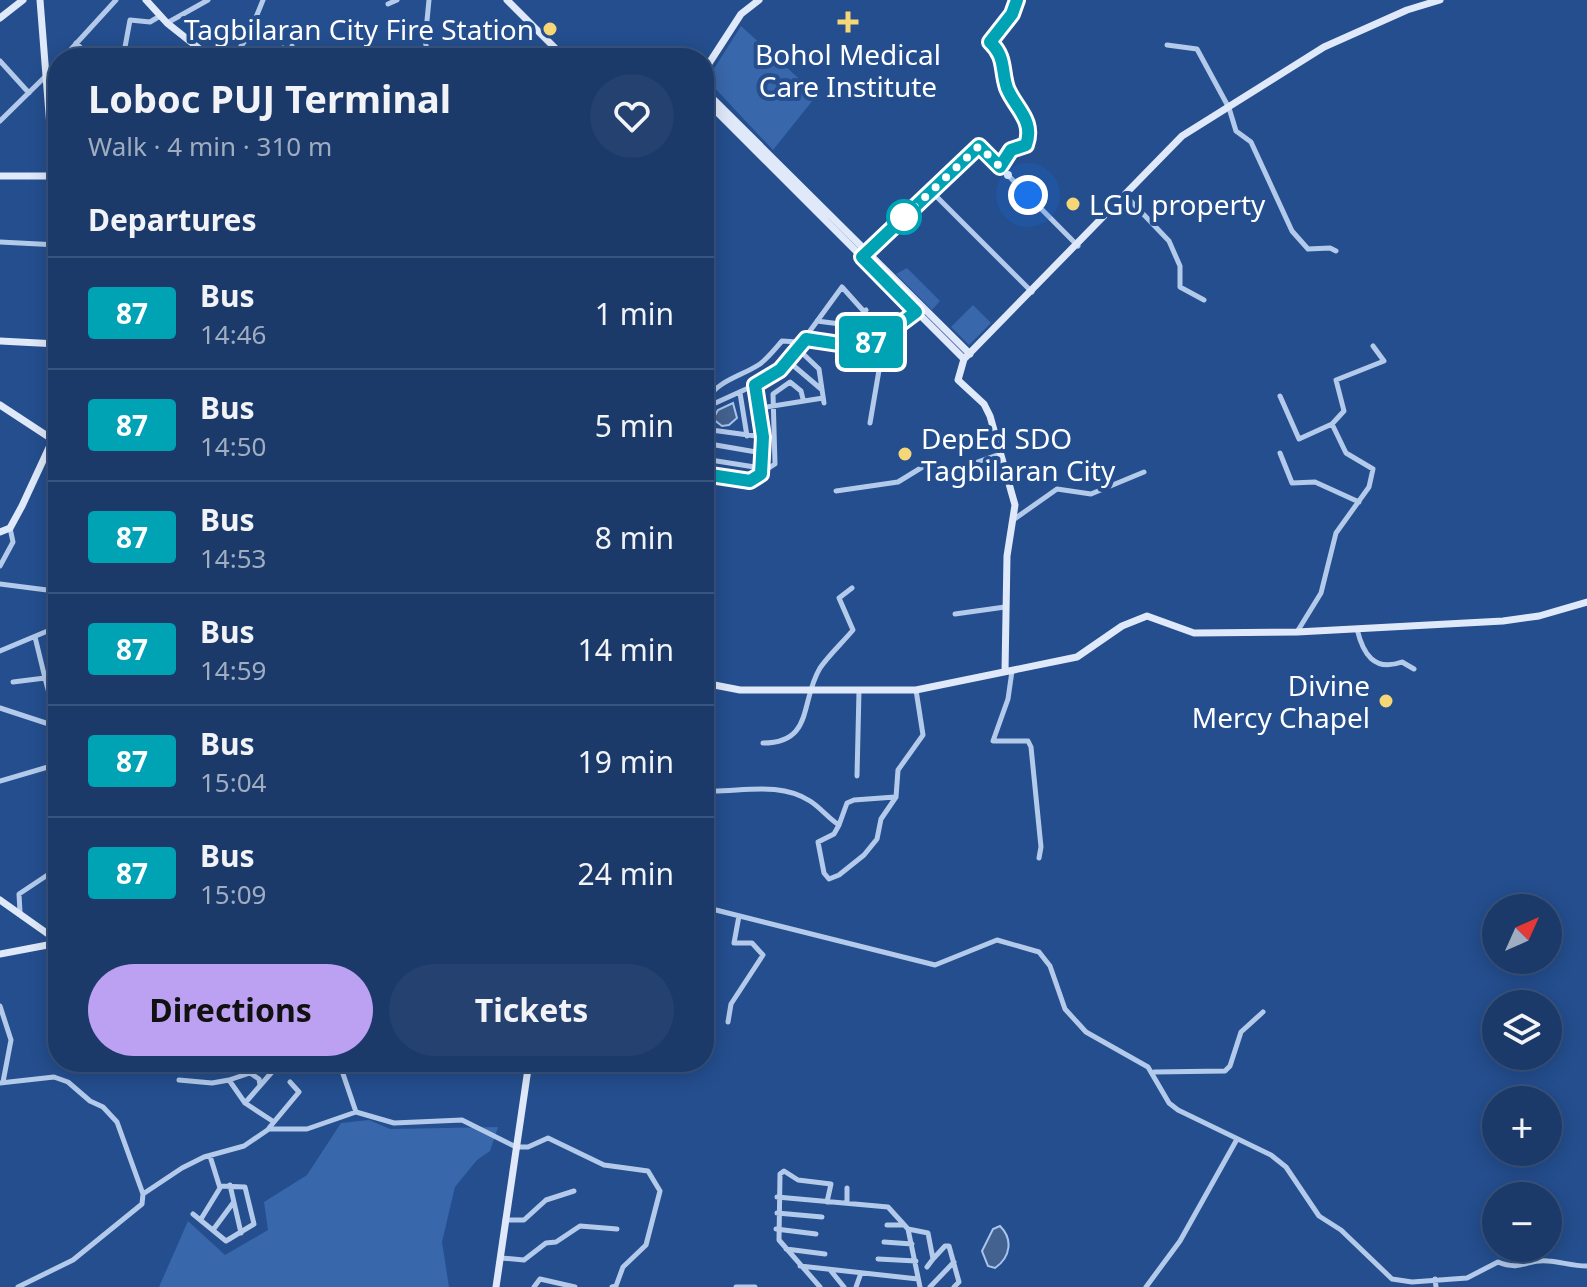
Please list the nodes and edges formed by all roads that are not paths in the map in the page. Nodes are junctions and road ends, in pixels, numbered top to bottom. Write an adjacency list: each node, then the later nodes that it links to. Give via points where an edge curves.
1 (23, 0): 14 (main road)
2 (40, 0): 29 (main road)
3 (116, 0): 16 (street)
4 (146, 0): 15 (main road)
5 (208, 0): 15 (street)
6 (263, 0): 23 (street)
7 (397, 0): 13 (street)
8 (429, 0): 25 (street)
9 (507, 0): 26 (main road)
10 (759, 0): 27 (main road, via 741,14)
11 (1017, 0): 39 (street, via 990,42 1004,60 1009,93 1024,111 1028,142 1011,150)
12 (1440, 0): 36 (main road, via 1324,47)
13 (388, 4)
14 (0, 18)
15 (164, 19): 21 (street, via 130,20); 22 (main road)
16 (76, 43): 19 (street); 20 (street)
17 (1167, 45): 36 (street, via 1197,49)
18 (292, 46): 24 (street)
19 (72, 48)
20 (81, 48)
21 (125, 48)
22 (199, 48)
23 (240, 48)
24 (289, 48)
25 (427, 48)
26 (555, 48)
27 (714, 57)
28 (0, 61): 31 (street)
29 (47, 76): 30 (main road); 31 (street)
30 (48, 87)
31 (29, 93): 37 (street)
32 (714, 96): 34 (main road)
33 (714, 100): 34 (main road)
34 (717, 103): 38 (main road)
35 (714, 108): 38 (main road)
36 (1229, 108): 43 (main road, via 1182,136); 47 (street, via 1236,131 1251,142 1294,234 1308,249)
37 (0, 121)
38 (764, 155): 48 (main road)
39 (1000, 167): 42 (street, via 979,146); 46 (street)
40 (0, 176): 41 (main road)
41 (48, 176)
42 (931, 191): 48 (street); 49 (street)
43 (1126, 196): 46 (main road); 50 (street, via 1169,241 1180,266 1180,287)
44 (0, 242): 45 (street)
45 (48, 244)
46 (1078, 246): 49 (main road)
47 (1336, 251)
48 (865, 255): 51 (main road)
49 (1033, 293): 62 (main road)
50 (1204, 300)
51 (919, 309): 56 (street); 62 (main road)
52 (866, 310): 53 (street); 54 (street, via 842,287); 56 (street)
53 (855, 320): 54 (street, via 841,326); 55 (street)
54 (817, 321): 57 (street)
55 (866, 335)
56 (885, 335): 57 (street, via 876,342 846,345); 74 (street)
57 (806, 339): 61 (street); 66 (street, via 782,341 764,361)
58 (0, 341): 59 (main road)
59 (48, 344)
60 (1373, 346): 75 (street, via 1384,361 1336,380 1344,411)
61 (798, 349): 63 (street); 65 (street, via 817,366)
62 (967, 356): 83 (main road, via 958,380 984,404)
63 (788, 361): 64 (street); 65 (street)
64 (755, 385): 67 (street); 73 (street)
65 (822, 390): 69 (street, via 824,400)
66 (714, 391)
67 (740, 393): 70 (street); 77 (street)
68 (1280, 396): 75 (street, via 1299,439)
69 (803, 399): 72 (street); 72 (street, via 788,383 773,394)
70 (714, 404)
71 (0, 405): 78 (main road)
72 (775, 405): 73 (street); 86 (street, via 775,464)
73 (760, 408): 79 (street)
74 (870, 423)
75 (1332, 424): 90 (street, via 1346,453 1373,469)
76 (714, 431): 77 (street)
77 (747, 436): 79 (street)
78 (48, 437)
79 (763, 437): 81 (street)
80 (714, 445): 81 (street)
81 (762, 453): 86 (street)
82 (1280, 453): 90 (street, via 1292,483 1315,482)
83 (1000, 454): 89 (street, via 941,475 929,463 898,482); 91 (main road, via 1015,505)
84 (48, 456): 92 (main road)
85 (714, 461): 86 (street)
86 (761, 471): 88 (street, via 750,481)
87 (1144, 472): 91 (street, via 1091,494 1057,489)
88 (714, 476)
89 (836, 491)
90 (1359, 502): 103 (street, via 1336,533 1321,593)
91 (1013, 520): 99 (main road)
92 (10, 528): 93 (main road); 94 (street, via 13,542)
93 (0, 532)
94 (0, 566)
95 (0, 584): 97 (street)
96 (852, 588): 112 (street, via 839,598 853,630 820,669)
97 (47, 590)
98 (1587, 602): 101 (main road, via 1503,621)
99 (1005, 607): 100 (street); 107 (main road)
100 (955, 614)
101 (1357, 629): 103 (main road); 106 (street, via 1369,658 1383,666 1402,662)
102 (48, 632): 104 (street)
103 (1297, 632): 107 (main road, via 1194,633 1147,616 1122,626 1077,657)
104 (35, 637): 105 (street); 108 (street)
105 (0, 651)
106 (1414, 669)
107 (1009, 671): 113 (main road); 124 (street, via 1008,699 993,741 1028,741 1031,747)
108 (45, 678): 109 (street); 111 (street)
109 (13, 682)
110 (714, 685): 112 (main road)
111 (48, 689)
112 (810, 690): 114 (main road); 117 (street, via 794,737)
113 (916, 690): 114 (main road); 122 (street, via 923,735 898,770)
114 (859, 691): 119 (street)
115 (0, 708): 116 (street)
116 (48, 724)
117 (763, 743)
118 (48, 767): 120 (street)
119 (857, 776)
120 (0, 781)
121 (714, 791): 123 (street, via 787,790 807,798)
122 (896, 797): 123 (street, via 847,803); 123 (street, via 871,847 829,879 818,842)
123 (839, 825)
124 (1039, 858)
125 (48, 875): 127 (street, via 19,894)
126 (0, 900): 127 (main road)
127 (20, 912): 130 (main road)
128 (714, 912): 129 (street)
129 (739, 916): 135 (street, via 734,943 752,943 763,955 731,1004); 139 (street, via 935,965 997,940 1039,952 1050,966 1065,1009 1086,1032)
130 (48, 934)
131 (48, 944): 132 (main road)
132 (0, 954)
133 (0, 1006): 142 (street, via 11,1040)
134 (1263, 1012): 139 (street, via 1241,1032 1225,1071)
135 (728, 1022)
136 (272, 1072): 144 (street)
137 (342, 1072): 146 (street)
138 (527, 1072): 150 (main road)
139 (1154, 1072): 149 (street, via 1178,1110)
140 (179, 1080): 141 (street)
141 (229, 1080): 144 (street, via 250,1073); 145 (street)
142 (2, 1082): 156 (street, via 54,1077 103,1107 117,1122)
143 (290, 1082): 147 (street, via 299,1092)
144 (260, 1085): 145 (street)
145 (245, 1103): 147 (street)
146 (356, 1112): 148 (street, via 307,1129); 150 (street, via 394,1123 462,1120)
147 (274, 1122): 148 (street)
148 (269, 1129): 151 (street, via 244,1146)
149 (1236, 1141): 190 (street, via 1286,1167 1319,1216 1392,1279); 205 (street, via 1180,1241)
150 (516, 1147): 165 (main road); 196 (street, via 548,1138 604,1165 648,1171 660,1191 646,1245 623,1267)
151 (210, 1156): 153 (street); 156 (street)
152 (230, 1185): 153 (street); 159 (street); 171 (street, via 245,1187 251,1204 255,1222)
153 (220, 1186): 164 (street)
154 (847, 1188): 160 (street)
155 (574, 1191): 165 (street, via 546,1200 524,1220)
156 (143, 1194): 192 (street, via 142,1204 73,1260)
157 (777, 1197): 158 (street); 158 (street, via 784,1171 798,1180 831,1184); 161 (street)
158 (827, 1202): 160 (street)
159 (234, 1203): 170 (street); 171 (street)
160 (847, 1203): 167 (street, via 888,1207)
161 (777, 1213): 163 (street); 169 (street)
162 (193, 1214): 164 (street)
163 (822, 1217)
164 (201, 1219): 170 (street)
165 (505, 1220): 177 (main road)
166 (887, 1225): 167 (street)
167 (907, 1228): 174 (street); 179 (street, via 928,1233)
168 (617, 1229): 177 (street, via 580,1226 524,1260)
169 (776, 1229): 172 (street); 175 (street)
170 (213, 1230): 171 (street, via 226,1241)
171 (241, 1233)
172 (816, 1234)
173 (884, 1242): 174 (street)
174 (912, 1244): 180 (street)
175 (785, 1249): 176 (street); 182 (street)
176 (825, 1254)
177 (501, 1258): 193 (main road)
178 (878, 1259): 180 (street)
179 (933, 1259): 181 (street, via 949,1246); 184 (street)
180 (916, 1261): 189 (street)
181 (955, 1261): 203 (street); 204 (street, via 959,1282)
182 (800, 1266): 185 (street); 199 (street)
183 (1587, 1266): 188 (street, via 1544,1260 1513,1269 1498,1262)
184 (927, 1267)
185 (831, 1270): 186 (street); 200 (street)
186 (861, 1273): 189 (street); 201 (street)
187 (1447, 1278): 188 (street); 190 (street); 191 (street)
188 (1459, 1278): 191 (street)
189 (918, 1279): 202 (street)
190 (1437, 1284)
191 (1454, 1286)
192 (18, 1287)
193 (496, 1287)
194 (534, 1287): 195 (street, via 540,1279)
195 (575, 1287)
196 (612, 1287)
197 (736, 1287): 198 (street)
198 (755, 1287)
199 (820, 1287)
200 (844, 1287)
201 (856, 1287)
202 (920, 1287)
203 (930, 1287)
204 (954, 1287)
205 (1146, 1287)

